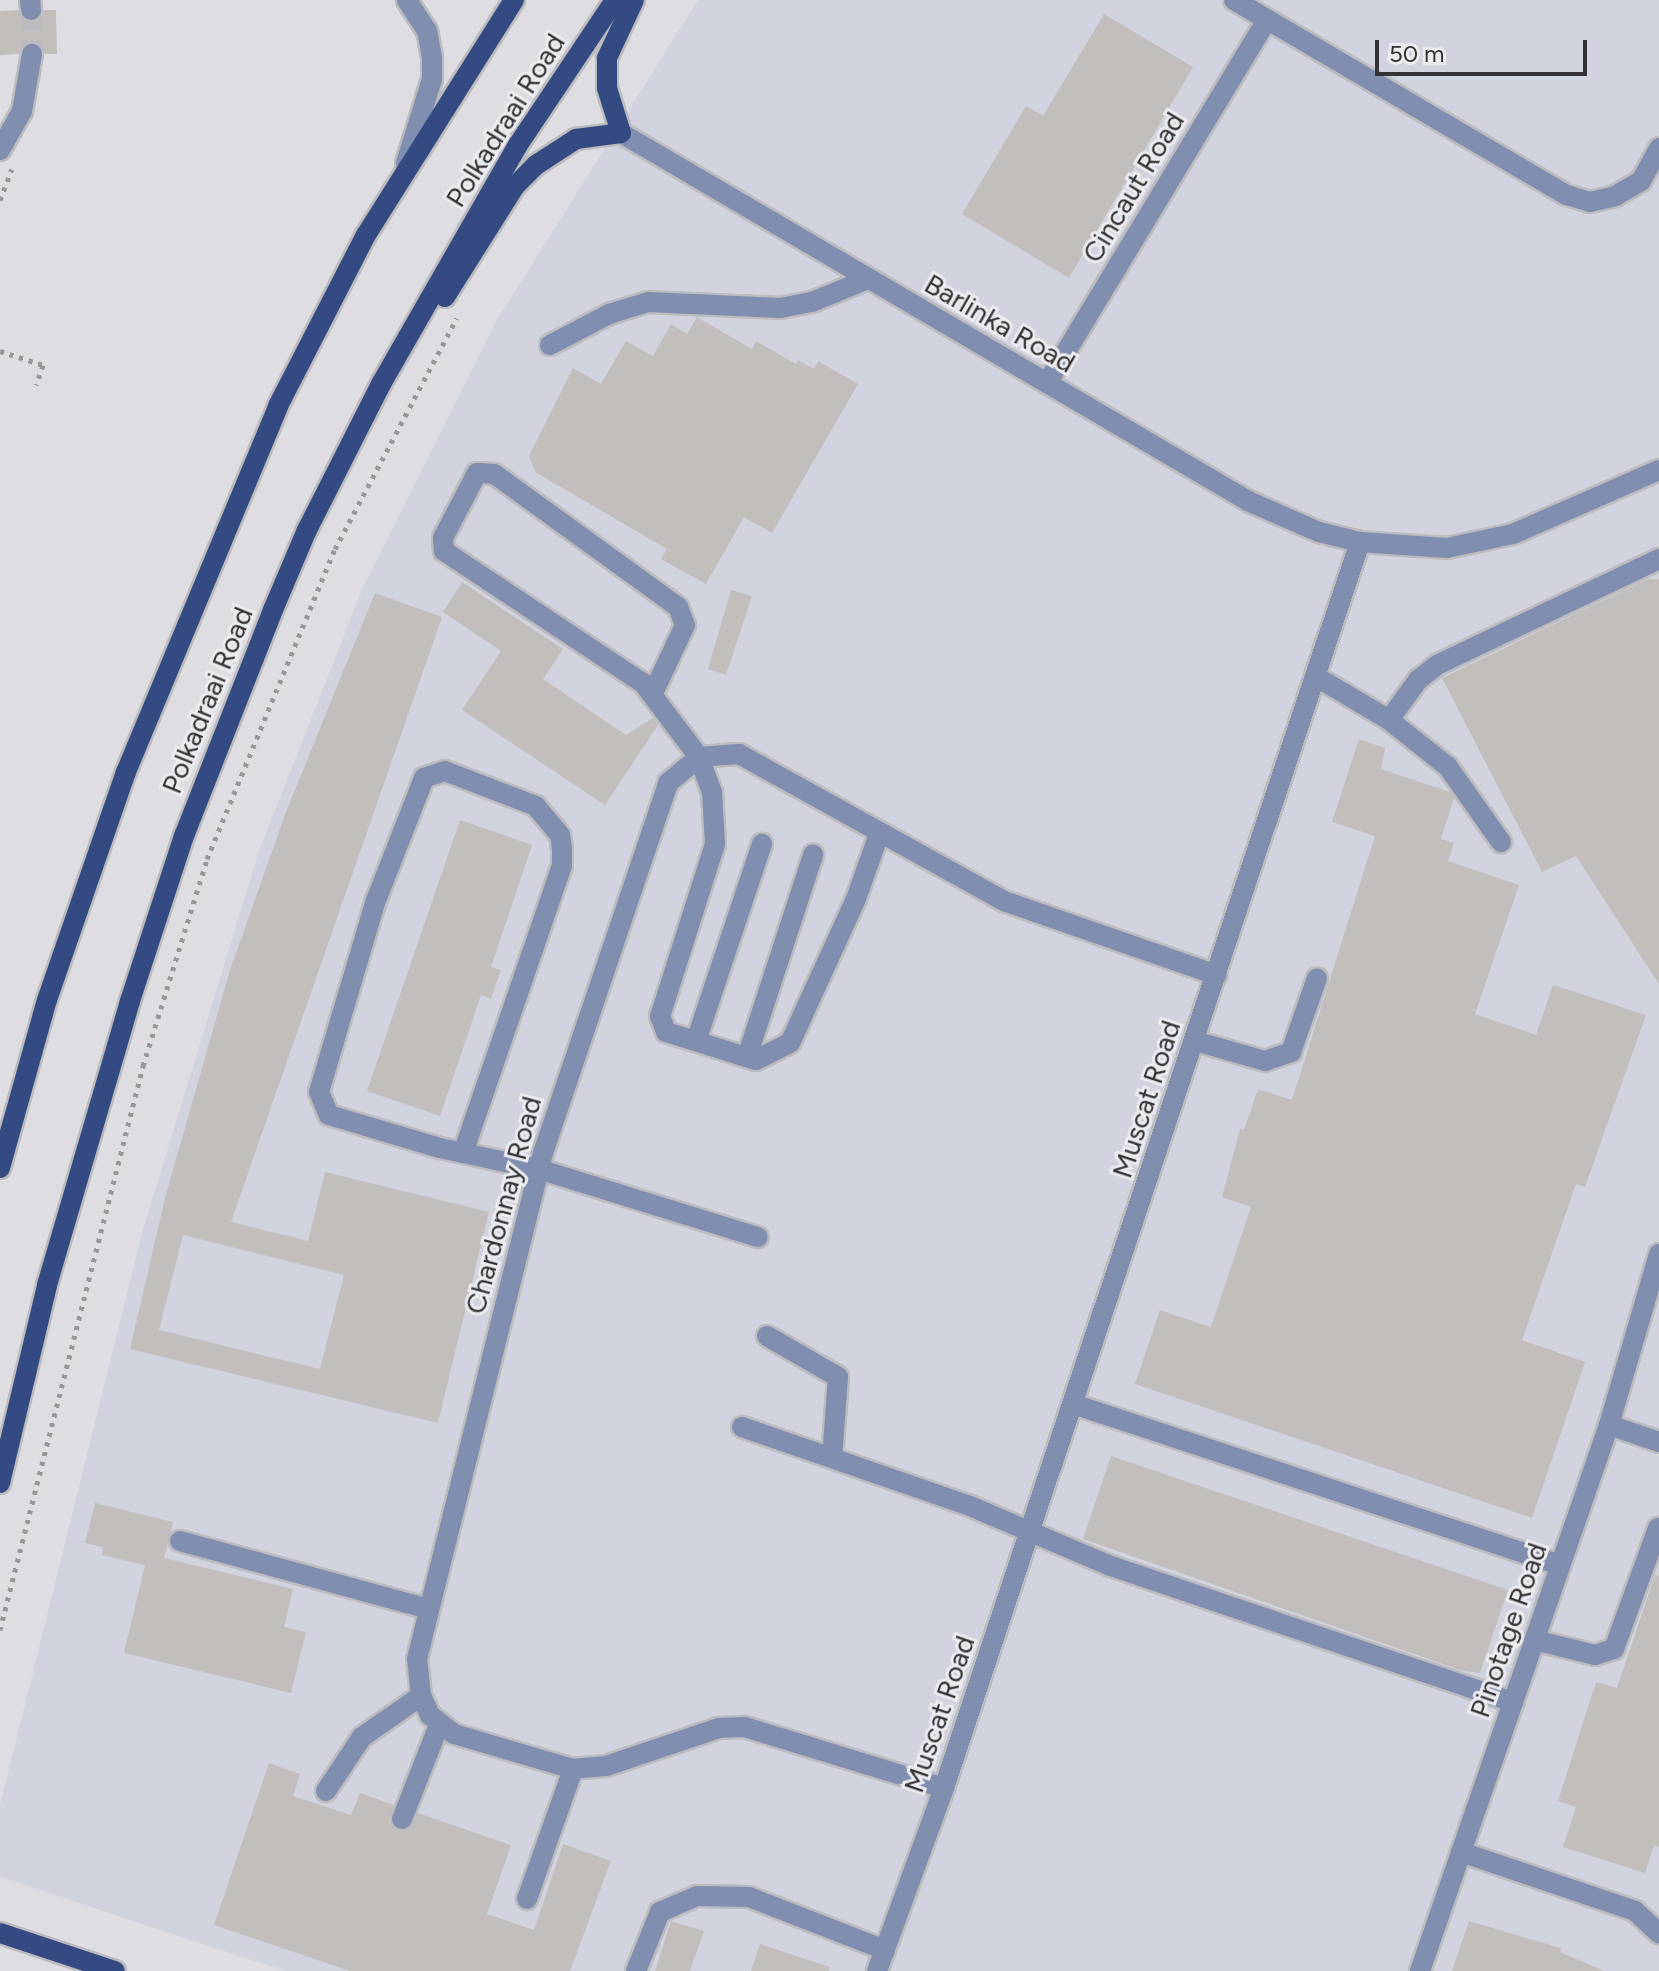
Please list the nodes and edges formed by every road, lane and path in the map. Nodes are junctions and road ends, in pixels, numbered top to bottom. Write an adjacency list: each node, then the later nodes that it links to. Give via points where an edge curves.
1 (407, 0): 11 (street, via 427,31 432,79)
2 (514, 0): 11 (main road, Polkadraai Road)
3 (615, 0): 17 (main road, Polkadraai Road, via 518,145)
4 (634, 0): 8 (main road, via 611,42 606,66)
5 (1234, 0): 6 (street)
6 (1267, 20): 9 (street, via 1567,195 1590,202 1615,196 1641,181); 16 (street, Cincaut Road)
7 (32, 54): 10 (street, via 22,111)
8 (621, 133): 12 (street, Barlinka Road); 17 (main road, via 576,139 515,186 430,320)
9 (1659, 148)
10 (0, 150)
11 (401, 178): 36 (main road, Polkadraai Road, via 294,371 154,696 47,1000)
12 (868, 279): 14 (street, via 812,302 780,308 648,302 609,314); 16 (street, Barlinka Road)
13 (461, 310): 52 (path, via 335,549 207,859 143,1066)
14 (550, 345)
15 (0, 351): 18 (path, via 43,365)
16 (1047, 383): 20 (street, Barlinka Road, via 1260,507 1319,532)
17 (381, 384): 46 (main road, Polkadraai Road, via 307,530 184,836 47,1285)
18 (36, 385)
19 (1659, 470): 20 (street, via 1513,534 1447,548)
20 (1360, 542): 22 (street, Muscat Road)
21 (1659, 559): 24 (street, via 1437,665 1418,680)
22 (1315, 676): 24 (street); 30 (street, Muscat Road)
23 (653, 693): 23 (street, via 685,625 678,607 494,474 477,473 443,538 444,551 607,655); 25 (street)
24 (1389, 720): 27 (street, via 1448,767)
25 (699, 757): 26 (street, via 739,754); 32 (street, via 716,809 715,844 660,1016 666,1032); 37 (street, Chardonnay Road, via 668,783)
26 (879, 834): 30 (street, via 1004,901); 34 (street, via 856,899 790,1043 764,1059)
27 (1501, 842)
28 (762, 844): 32 (street)
29 (813, 855): 34 (street)
30 (1217, 975): 33 (street, Muscat Road)
31 (1317, 978): 33 (street, via 1291,1052 1265,1061)
32 (696, 1041): 34 (street)
33 (1195, 1041): 41 (street, Muscat Road)
34 (747, 1057)
35 (463, 1153): 35 (street, via 562,866 562,849 560,835 536,806 445,771 424,778 375,903 319,1092 335,1121); 37 (street)
36 (0, 1168)
37 (538, 1169): 38 (street); 51 (street, Chardonnay Road)
38 (758, 1237)
39 (1659, 1254): 42 (street, Pinotage Road)
40 (767, 1336): 45 (street, via 838,1377)
41 (1073, 1404): 48 (street, Muscat Road); 50 (street)
42 (1609, 1425): 44 (street); 50 (street, Pinotage Road)
43 (742, 1427): 45 (street)
44 (1659, 1442)
45 (832, 1458): 48 (street)
46 (0, 1483)
47 (1658, 1528): 53 (street, via 1614,1649 1595,1655)
48 (1029, 1531): 55 (street, via 1108,1565); 58 (street, Muscat Road)
49 (180, 1541): 51 (street)
50 (1560, 1565): 53 (street, Pinotage Road)
51 (429, 1609): 54 (street, Chardonnay Road, via 417,1659)
52 (0, 1630)
53 (1534, 1640): 55 (street, Pinotage Road)
54 (421, 1696): 56 (street, Chardonnay Road); 59 (street, via 362,1737)
55 (1513, 1702): 61 (street, Pinotage Road)
56 (439, 1725): 57 (street); 60 (street)
57 (573, 1769): 58 (street, via 606,1766 719,1728 744,1727); 62 (street)
58 (944, 1788): 65 (street, Muscat Road)
59 (326, 1791)
60 (402, 1819)
61 (1461, 1852): 64 (street, via 1635,1911); 69 (street, Pinotage Road)
62 (527, 1899)
63 (0, 1933): 66 (main road)
64 (1659, 1933)
65 (885, 1950): 67 (street, via 749,1897 697,1896 660,1912); 68 (street, Muscat Road)
66 (115, 1971)
67 (636, 1971)
68 (877, 1971)
69 (1420, 1971)

